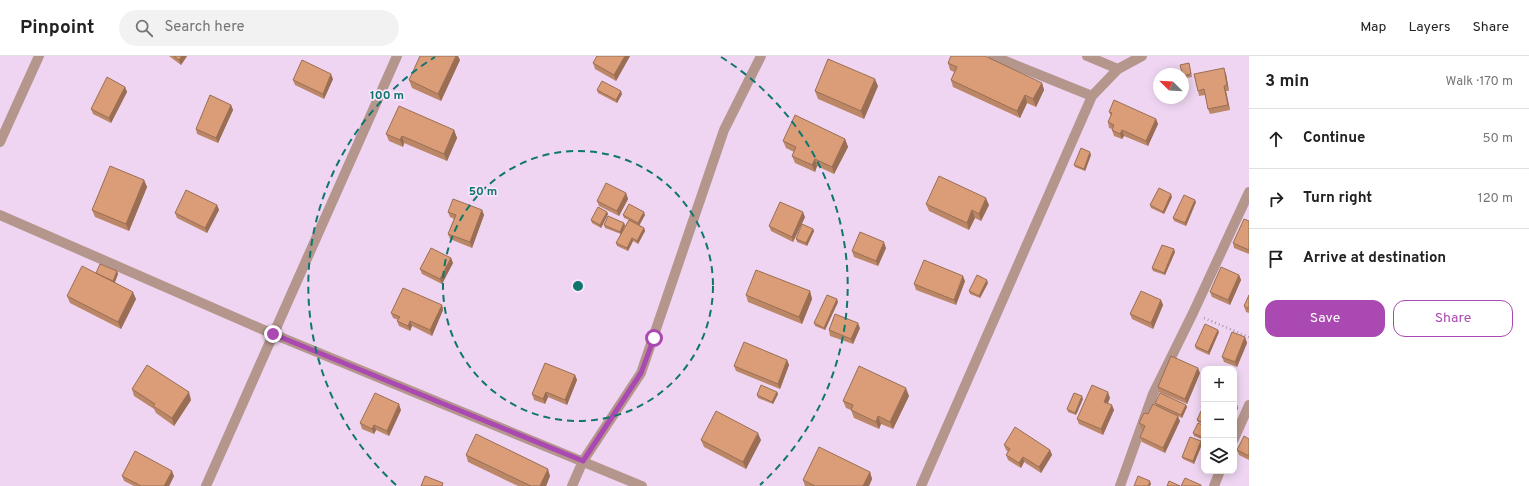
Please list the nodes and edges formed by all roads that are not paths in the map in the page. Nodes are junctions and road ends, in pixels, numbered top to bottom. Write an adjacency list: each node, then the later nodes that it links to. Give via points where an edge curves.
1 (39, 56): 9 (street)
2 (396, 56): 12 (street)
3 (760, 56): 15 (street, via 724,130 641,373)
4 (993, 56): 8 (street)
5 (1087, 56): 7 (street)
6 (1142, 56): 7 (street)
7 (1118, 69): 8 (street)
8 (1092, 96): 20 (street)
9 (0, 142)
10 (1249, 192): 21 (street, via 1153,394)
11 (0, 215): 12 (street)
12 (273, 334): 15 (street); 17 (street)
13 (1249, 405): 14 (street)
14 (1234, 438)
15 (583, 461): 18 (street); 19 (street)
16 (1219, 474): 22 (street)
17 (206, 486)
18 (572, 486)
19 (642, 486)
20 (921, 486)
21 (1120, 486)
22 (1214, 486)

